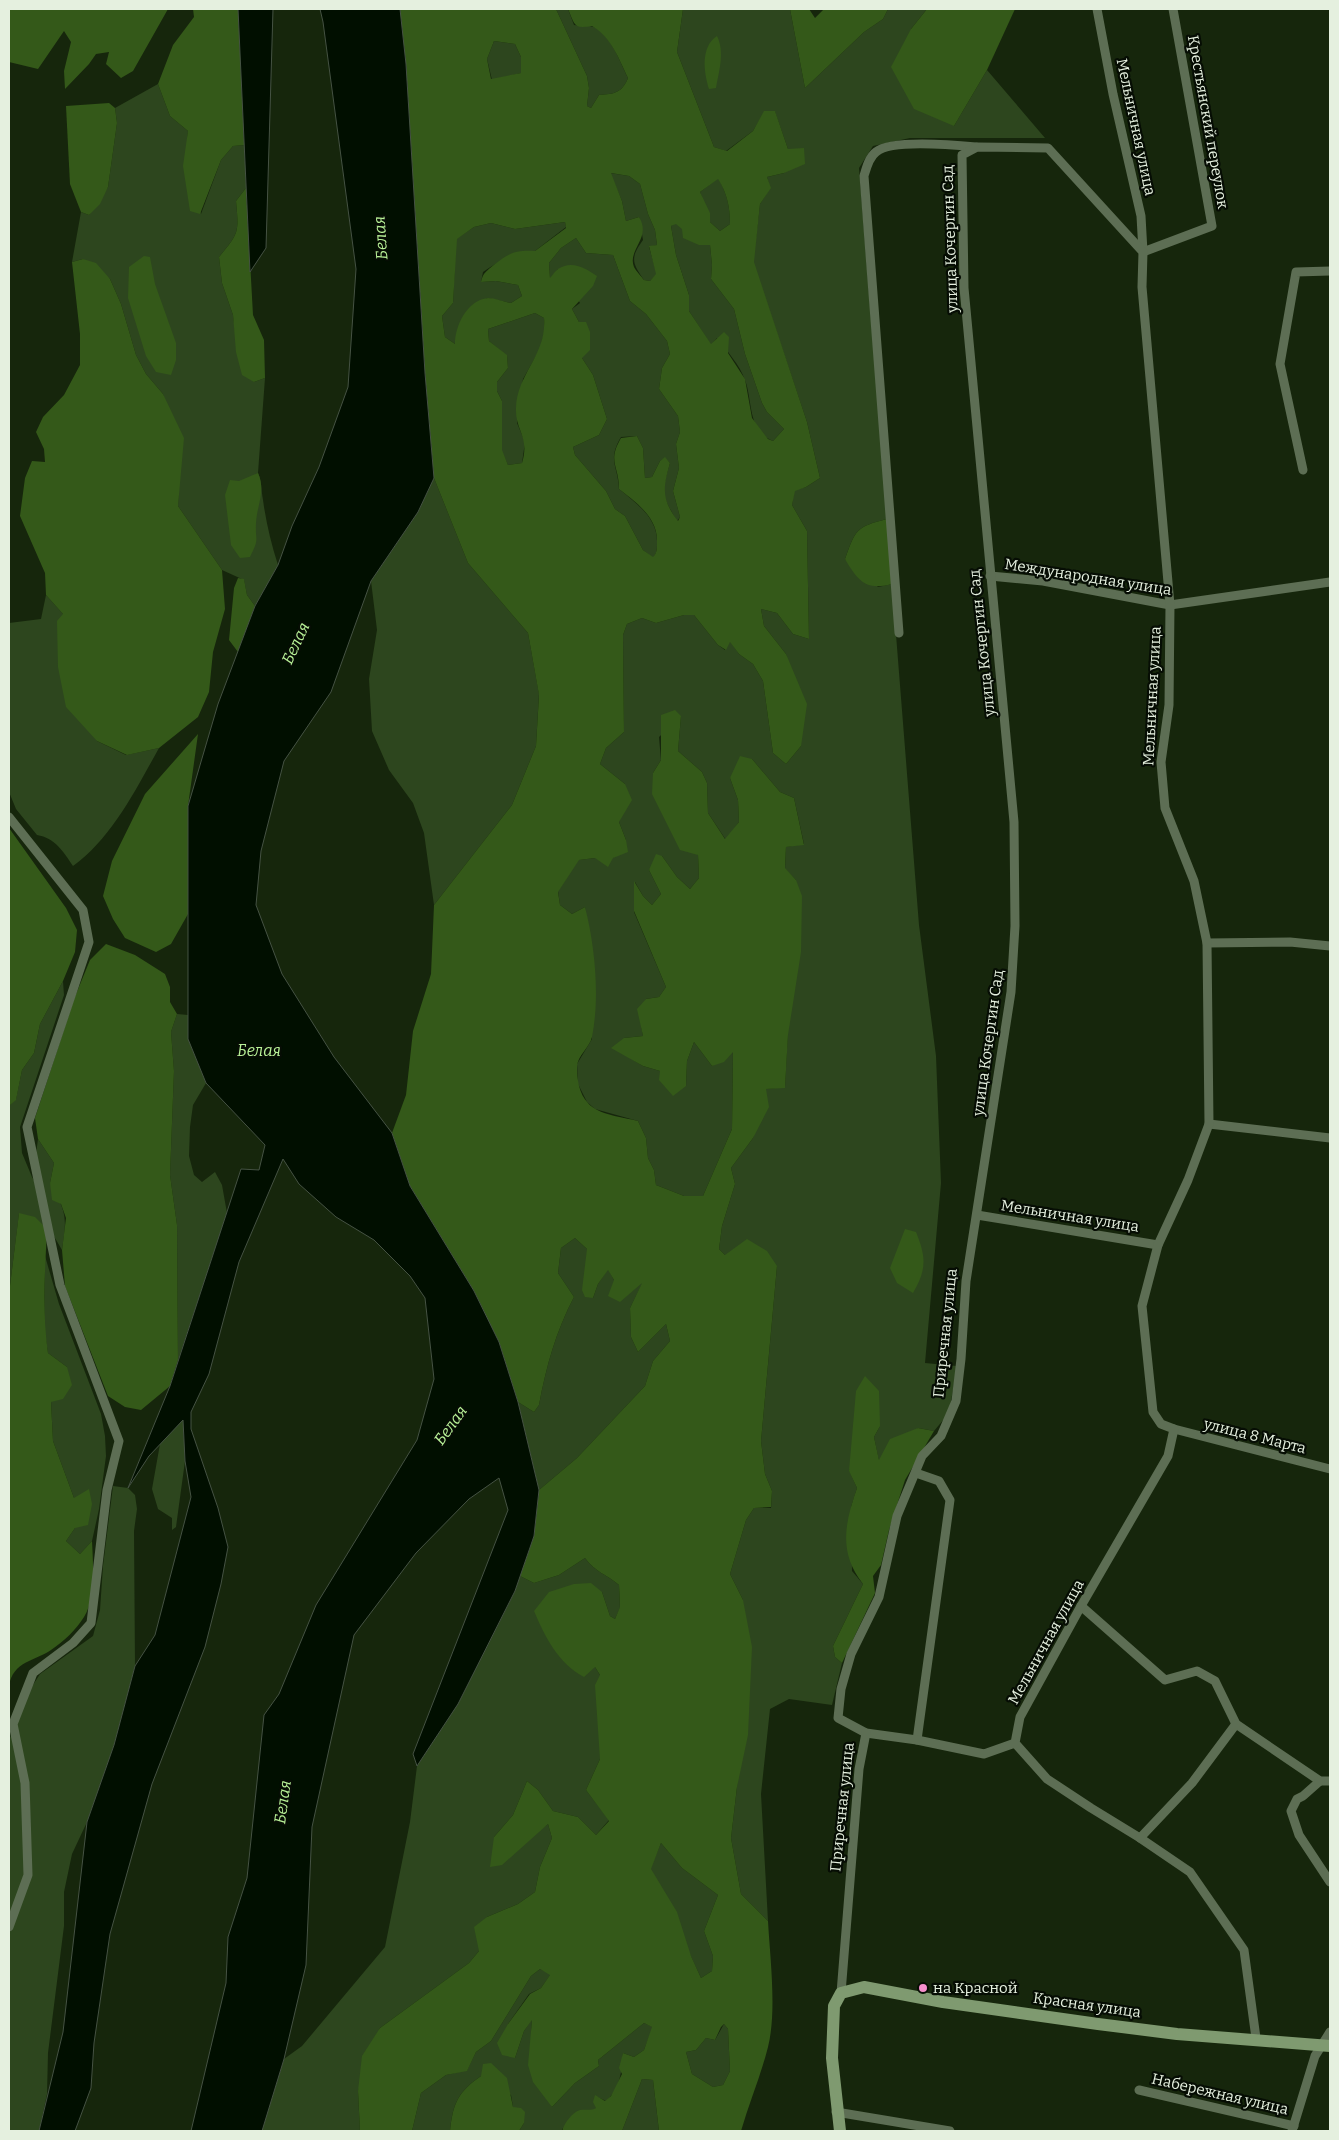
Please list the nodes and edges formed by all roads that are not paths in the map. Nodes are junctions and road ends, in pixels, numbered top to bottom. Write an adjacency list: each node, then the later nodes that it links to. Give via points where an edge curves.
1 (1097, 9): 4 (street, Мельничная улица, via 1141,216)
2 (1173, 9): 4 (street, Крестьянский переулок, via 1212,226)
3 (977, 147): 4 (street, via 1048,148); 7 (street, улица Кочергин Сад, via 962,155 964,288); 10 (street, via 928,144 886,147 875,152 864,176)
4 (1143, 252): 9 (street, Мельничная улица, via 1142,286)
5 (1330, 271): 6 (street, via 1296,272 1280,364)
6 (1303, 470)
7 (990, 576): 9 (street, Международная улица, via 1043,581); 16 (street, улица Кочергин Сад, via 1014,822 1015,926 1011,992)
8 (1330, 582): 9 (street, Международная улица)
9 (1170, 605): 12 (street, Мельничная улица, via 1169,705 1161,762 1165,808 1194,881)
10 (899, 633)
11 (9, 817): 30 (street, via 83,910 89,942 27,1127 60,1285 118,1441 107,1490 91,1623 73,1644 33,1673 13,1724 25,1783 28,1876)
12 (1207, 944): 13 (street, via 1290,942); 14 (street, Мельничная улица)
13 (1330, 946)
14 (1209, 1124): 15 (street); 17 (street, Мельничная улица)
15 (1330, 1138)
16 (977, 1214): 17 (street, Мельничная улица); 20 (street, Приречная улица, via 966,1281 956,1401 942,1436 922,1456)
17 (1158, 1245): 18 (street, Мельничная улица, via 1142,1306 1153,1412 1161,1424)
18 (1174, 1429): 19 (street, улица 8 Марта); 21 (street, Мельничная улица, via 1168,1456)
19 (1330, 1469)
20 (916, 1474): 23 (street, Приречная улица, via 897,1516 878,1597 851,1654 841,1689 838,1718); 24 (street, via 939,1481 950,1500)
21 (1081, 1606): 22 (street, via 1165,1680 1197,1671 1215,1681); 25 (street, Мельничная улица, via 1020,1717)
22 (1236, 1724): 26 (street); 28 (street, via 1192,1782)
23 (866, 1733): 24 (street); 31 (street, Приречная улица, via 859,1769)
24 (917, 1740): 25 (street, via 984,1754)
25 (1015, 1743): 28 (street, via 1047,1779)
26 (1320, 1780): 27 (street); 29 (street, via 1296,1799 1291,1811 1299,1835)
27 (1330, 1781)
28 (1140, 1838): 33 (street, via 1190,1872 1244,1950)
29 (1330, 1882)
30 (9, 1927)
31 (841, 1993): 33 (street, Красная улица, via 864,1987 1098,2024 1177,2034); 36 (street, Приречная улица, via 834,2006 832,2058)
32 (1330, 2032): 34 (street, Набережная улица)
33 (1256, 2038): 34 (street, Красная улица)
34 (1326, 2045): 37 (street, Набережная улица, via 1315,2056)
35 (1139, 2090): 37 (street, Набережная улица)
36 (836, 2112): 38 (street, Приречная улица); 39 (street)
37 (1293, 2129)
38 (840, 2131)
39 (950, 2131)

